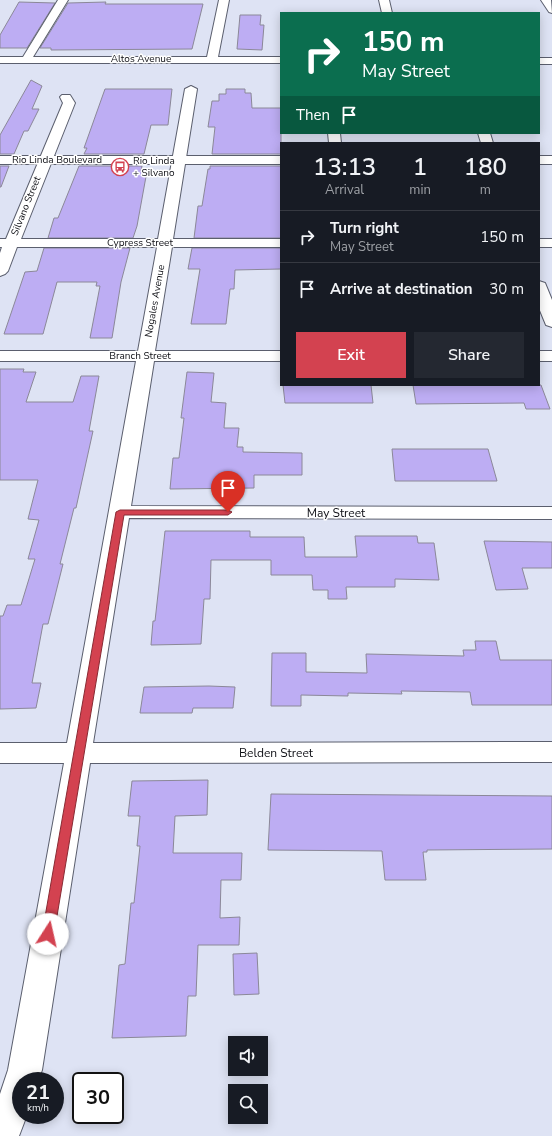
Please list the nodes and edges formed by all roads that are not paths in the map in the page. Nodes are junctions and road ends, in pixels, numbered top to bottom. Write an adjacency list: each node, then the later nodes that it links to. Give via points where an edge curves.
1 (63, 0): 9 (street)
2 (224, 0): 7 (street)
3 (384, 0): 6 (street)
4 (546, 0): 5 (street)
5 (552, 10)
6 (387, 12)
7 (212, 59): 9 (street, Altos Avenue); 10 (street, Altos Avenue)
8 (0, 60): 9 (street, Altos Avenue)
9 (26, 60)
10 (280, 60)
11 (540, 61): 12 (street)
12 (552, 61)
13 (191, 89): 17 (street, Nogales Avenue)
14 (66, 97): 16 (street, Silvano Street, via 69,103)
15 (0, 160): 16 (street, Rio Linda Boulevard)
16 (44, 160): 17 (street, Rio Linda Boulevard); 21 (street, Silvano Street)
17 (179, 160): 18 (street, Rio Linda Boulevard); 22 (street, Nogales Avenue)
18 (280, 160)
19 (540, 160): 20 (street)
20 (552, 160)
21 (6, 243): 22 (street, Cypress Street); 26 (street, Silvano Street)
22 (165, 243): 23 (street, Cypress Street); 30 (street, Nogales Avenue)
23 (280, 243)
24 (540, 244): 25 (street)
25 (552, 244)
26 (0, 271)
27 (540, 289): 28 (street)
28 (552, 322)
29 (0, 356): 30 (street, Branch Street)
30 (146, 356): 31 (street, Branch Street); 34 (street, Nogales Avenue)
31 (280, 356)
32 (540, 356): 33 (street)
33 (552, 356)
34 (120, 512): 35 (street, May Street); 38 (street, Nogales Avenue)
35 (552, 513)
36 (552, 752): 38 (street, Belden Street)
37 (0, 753): 38 (street, Belden Street)
38 (79, 754): 39 (street, Nogales Avenue)
39 (24, 1072)
40 (12, 1108): 41 (street, Nogales Avenue)
41 (2, 1136)

